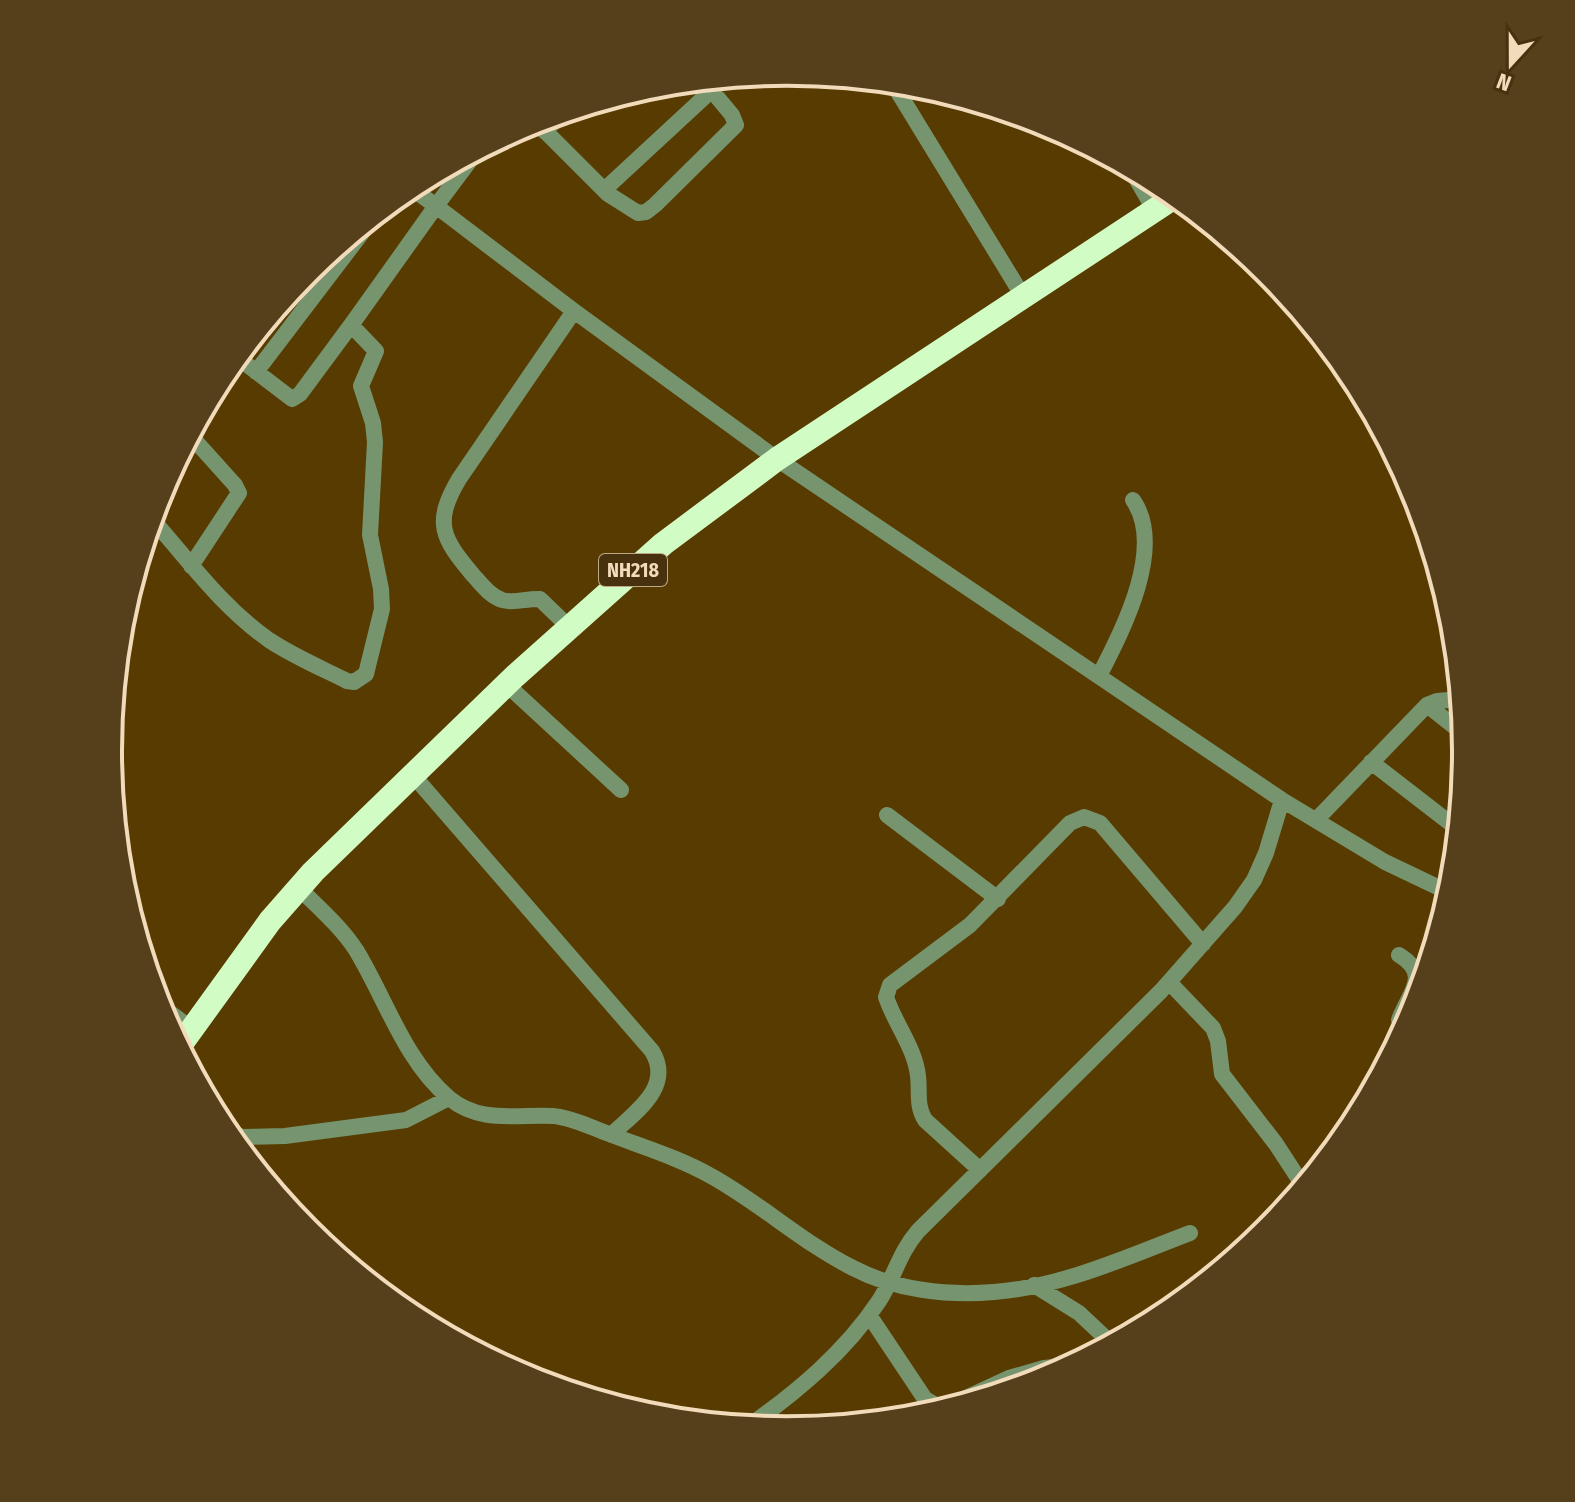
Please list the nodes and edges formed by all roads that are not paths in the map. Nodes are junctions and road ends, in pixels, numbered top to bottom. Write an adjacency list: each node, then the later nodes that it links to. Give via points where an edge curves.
1 (712, 91): 7 (street, via 736,125 655,205 638,213)
2 (700, 92): 7 (street)
3 (901, 96): 13 (street)
4 (546, 132): 7 (street)
5 (462, 171): 10 (street)
6 (1142, 189): 11 (street)
7 (604, 190)
8 (422, 196): 10 (street)
9 (1165, 204): 11 (highway, NH218)
10 (436, 206): 14 (street); 15 (street)
11 (1155, 211): 13 (highway, NH218)
12 (346, 254): 17 (street)
13 (1024, 298): 19 (highway, NH218)
14 (574, 311): 19 (street); 23 (street, via 459,479 443,517 454,552 485,589 510,602 540,599)
15 (354, 321): 17 (street, via 296,397 288,398); 22 (street, via 356,332 376,351 361,386 373,423 370,535 382,609 366,674 347,681 270,640)
16 (247, 365): 17 (street)
17 (256, 372)
18 (198, 444): 22 (street, via 239,493)
19 (777, 459): 23 (highway, NH218, via 663,544); 24 (street)
20 (1133, 500): 24 (street, via 1144,525 1142,567 1120,634)
21 (161, 530): 22 (street)
22 (191, 566)
23 (569, 627): 25 (highway, NH218)
24 (1099, 676): 32 (street)
25 (506, 684): 30 (highway, NH218); 31 (street)
26 (1450, 700): 27 (street)
27 (1427, 705): 28 (street); 29 (street)
28 (1451, 724)
29 (1371, 762): 34 (street); 35 (street)
30 (412, 774): 37 (highway, NH218); 45 (street, via 660,1064 655,1088)
31 (621, 790)
32 (1282, 800): 34 (street); 39 (street, via 1254,880)
33 (887, 815): 38 (street)
34 (1316, 820): 36 (street)
35 (1448, 822)
36 (1438, 887)
37 (299, 888): 43 (highway, NH218); 44 (street, via 355,948 398,1030)
38 (998, 899): 39 (street, via 1070,823 1092,818); 47 (street, via 902,974 886,997 914,1058 919,1111)
39 (1203, 944): 42 (street)
40 (1399, 955): 41 (street)
41 (1415, 969)
42 (1169, 982): 47 (street); 48 (street, via 1213,1028 1222,1074)
43 (187, 1036)
44 (449, 1098): 45 (street, via 473,1112 508,1118 562,1117); 46 (street, via 406,1120)
45 (611, 1135): 50 (street, via 712,1176 853,1268)
46 (251, 1143)
47 (980, 1170): 50 (street, via 905,1246)
48 (1297, 1177)
49 (1190, 1233): 51 (street, via 1073,1277)
50 (891, 1282): 51 (street, via 953,1293); 52 (street)
51 (1034, 1285): 53 (street, via 1079,1313)
52 (869, 1315): 54 (street); 55 (street, via 822,1367)
53 (1103, 1336)
54 (927, 1401)
55 (764, 1415)

